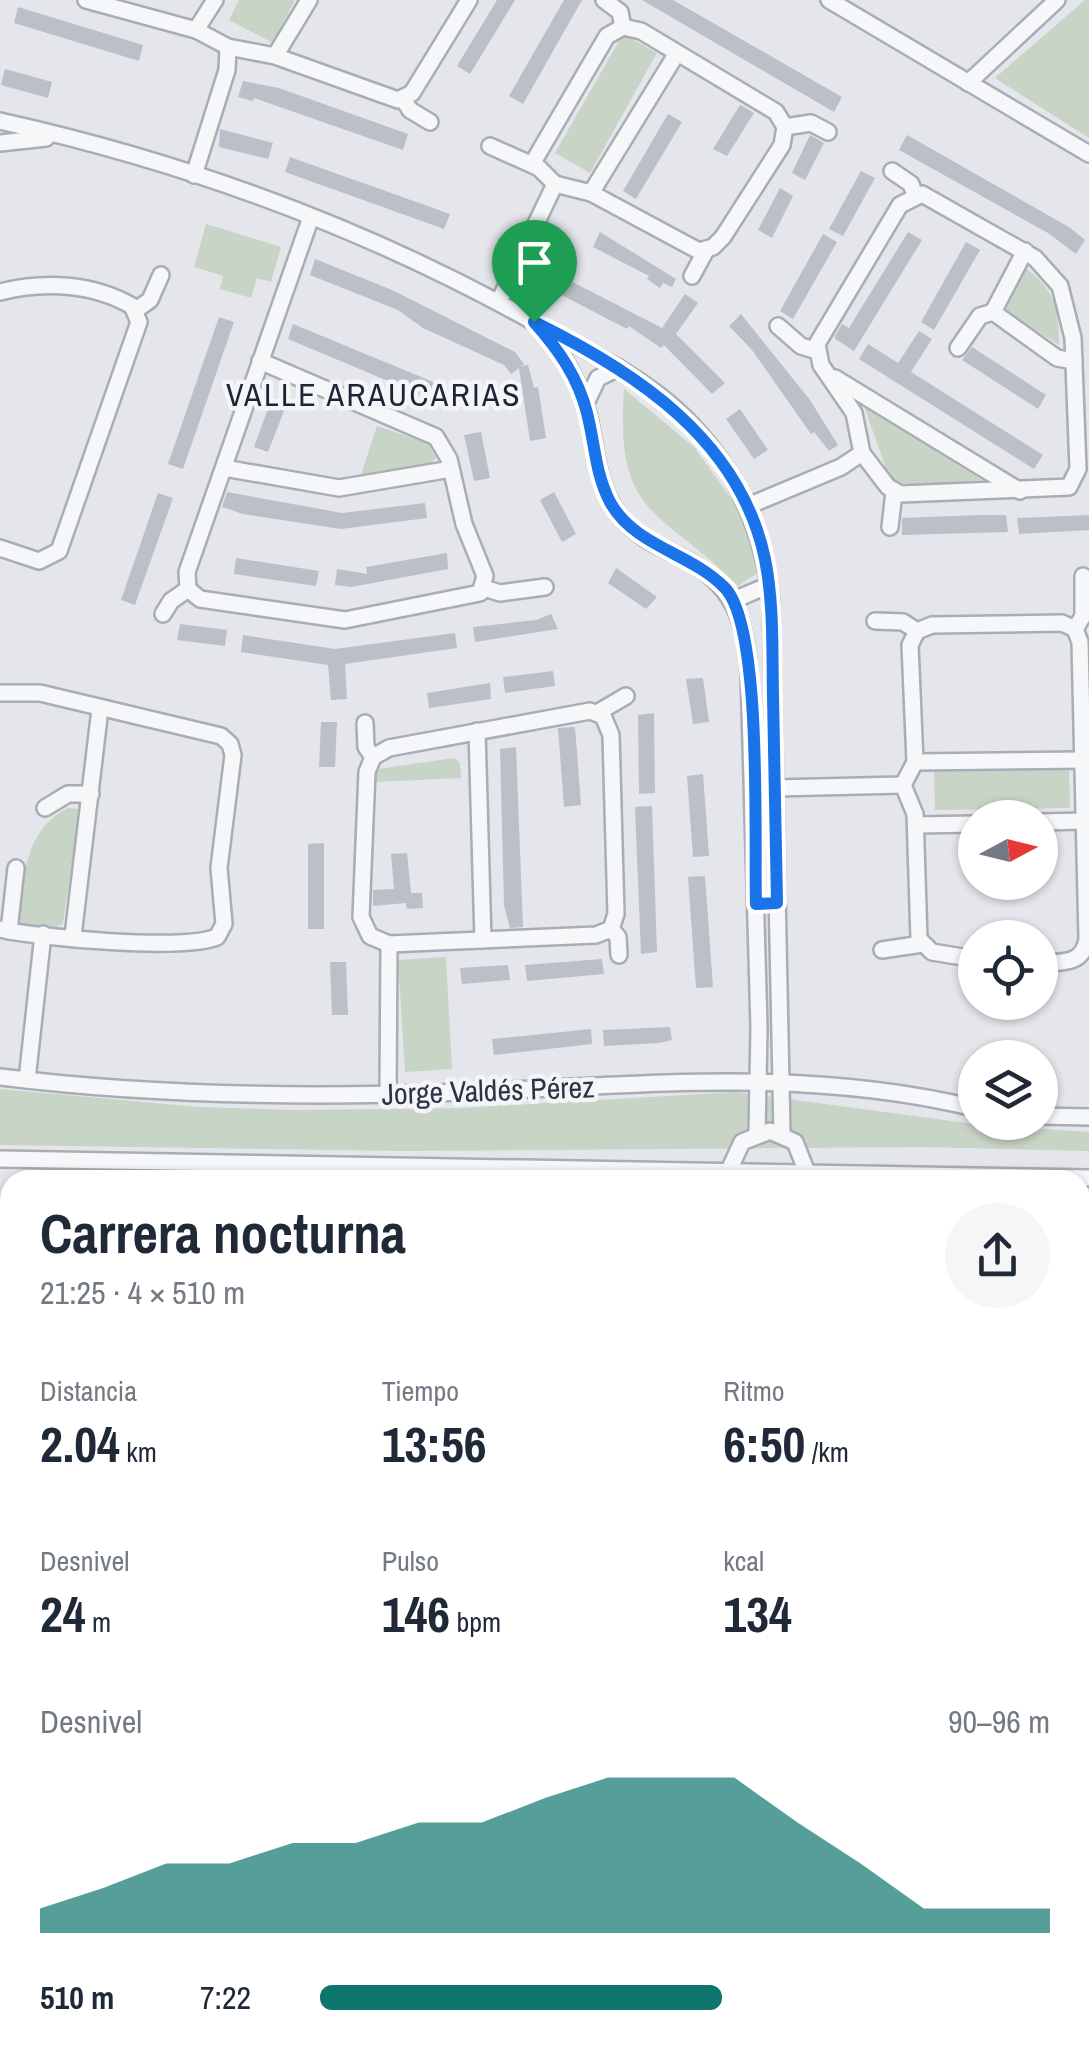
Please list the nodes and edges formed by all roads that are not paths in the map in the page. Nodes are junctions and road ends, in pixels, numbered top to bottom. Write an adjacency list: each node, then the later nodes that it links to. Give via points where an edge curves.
1 (86, 0): 9 (street)
2 (215, 0): 9 (street)
3 (310, 0): 12 (street)
4 (469, 0): 14 (street)
5 (604, 0): 8 (street, via 620,12)
6 (829, 0): 13 (street)
7 (1057, 0): 13 (street)
8 (624, 27): 11 (street); 23 (street, via 607,36)
9 (196, 30): 10 (street)
10 (228, 47): 12 (street); 25 (street)
11 (676, 53): 17 (street, via 776,112); 27 (street)
12 (275, 56): 14 (street)
13 (968, 83): 22 (street)
14 (403, 99): 16 (street)
15 (0, 121): 19 (street)
16 (430, 122)
17 (785, 127): 18 (street, via 811,123); 30 (street, via 782,145 718,243)
18 (828, 132)
19 (60, 136): 20 (street); 25 (street)
20 (0, 143)
21 (490, 146): 23 (street)
22 (1089, 154)
23 (532, 164): 26 (street)
24 (892, 171): 28 (street)
25 (194, 175): 29 (street)
26 (555, 184): 27 (street); 35 (street)
27 (591, 193): 30 (street, via 685,248)
28 (916, 194): 31 (street); 41 (street, via 900,205 822,330)
29 (311, 217): 35 (street); 43 (street)
30 (706, 250): 33 (street)
31 (1024, 251): 37 (street); 42 (street, via 1066,298)
32 (161, 275): 36 (street, via 150,300)
33 (692, 276)
34 (0, 292): 36 (street, via 69,286)
35 (499, 301): 38 (street)
36 (136, 310): 58 (street, via 137,328 62,546 39,561)
37 (993, 312): 40 (street, via 977,320); 42 (street, via 1057,358)
38 (534, 322): 44 (street); 47 (street, via 564,359)
39 (778, 326): 41 (street)
40 (958, 348)
41 (817, 352): 45 (street)
42 (1074, 361): 54 (street, via 1079,488)
43 (260, 362): 50 (street); 51 (street, via 430,432)
44 (619, 368): 47 (street, via 598,378); 56 (street, via 696,430)
45 (831, 376): 46 (street); 48 (street)
46 (866, 397): 48 (street); 52 (street)
47 (585, 405): 64 (street, via 600,478 618,514 636,533 711,575)
48 (852, 409): 49 (street)
49 (862, 453): 53 (street); 56 (street)
50 (224, 468): 51 (street, via 339,488); 63 (street, via 187,572)
51 (452, 469): 61 (street, via 464,524 486,576)
52 (988, 472): 54 (street); 55 (street)
53 (894, 492): 55 (street); 57 (street)
54 (1022, 492): 55 (street)
55 (979, 494)
56 (748, 506): 60 (street)
57 (890, 528)
58 (0, 548)
59 (1084, 576): 67 (street, via 1083,616)
60 (769, 586): 64 (street); 79 (street)
61 (484, 588): 62 (street); 63 (street, via 468,598 345,620 200,599)
62 (544, 588)
63 (188, 589): 65 (street)
64 (734, 600): 88 (street, via 748,653)
65 (164, 614)
66 (875, 621): 68 (street, via 902,622)
67 (1075, 629): 68 (street, via 1062,623); 76 (street)
68 (917, 631): 77 (street, via 910,645)
69 (0, 693): 71 (street, via 40,693)
70 (626, 696): 72 (street)
71 (100, 709): 80 (street); 92 (street, via 221,736 230,744 219,868 224,924 216,937 198,942)
72 (597, 713): 74 (street); 89 (street, via 611,735)
73 (365, 723): 75 (street)
74 (477, 732): 75 (street); 93 (street)
75 (373, 756): 94 (street, via 366,772 361,917 370,936)
76 (1082, 760): 77 (street); 82 (street)
77 (915, 762): 78 (street)
78 (903, 785): 79 (street); 85 (street)
79 (775, 788): 87 (street)
80 (91, 794): 81 (street, via 68,794); 92 (street)
81 (46, 808)
82 (1084, 821): 83 (street); 99 (street)
83 (1058, 822)
84 (958, 824): 85 (street)
85 (916, 825): 95 (street)
86 (16, 868): 90 (street)
87 (777, 903): 88 (street); 104 (street)
88 (756, 904): 102 (street)
89 (611, 928): 93 (street, via 596,935); 97 (street)
90 (4, 930): 91 (street)
91 (43, 934): 92 (street); 103 (street)
92 (73, 936)
93 (483, 940): 94 (street)
94 (390, 944): 105 (street)
95 (922, 944): 96 (street); 98 (street)
96 (882, 950)
97 (619, 955)
98 (958, 956)
99 (1085, 961): 100 (street)
100 (1058, 962)
101 (0, 1077): 103 (street, Jorge Valdés Pérez)
102 (758, 1079): 104 (street, Jorge Valdés Pérez); 105 (street, Jorge Valdés Pérez); 109 (street)
103 (27, 1080): 105 (street, Jorge Valdés Pérez, via 224,1094)
104 (784, 1080): 106 (street, Jorge Valdés Pérez); 110 (street)
105 (388, 1095)
106 (958, 1105)
107 (1058, 1116): 108 (street)
108 (1089, 1117)
109 (757, 1133): 110 (street); 113 (street, via 737,1149)
110 (782, 1133): 114 (street, via 795,1142)
111 (0, 1159): 112 (street)
112 (470, 1170)
113 (728, 1170)
114 (806, 1170)

